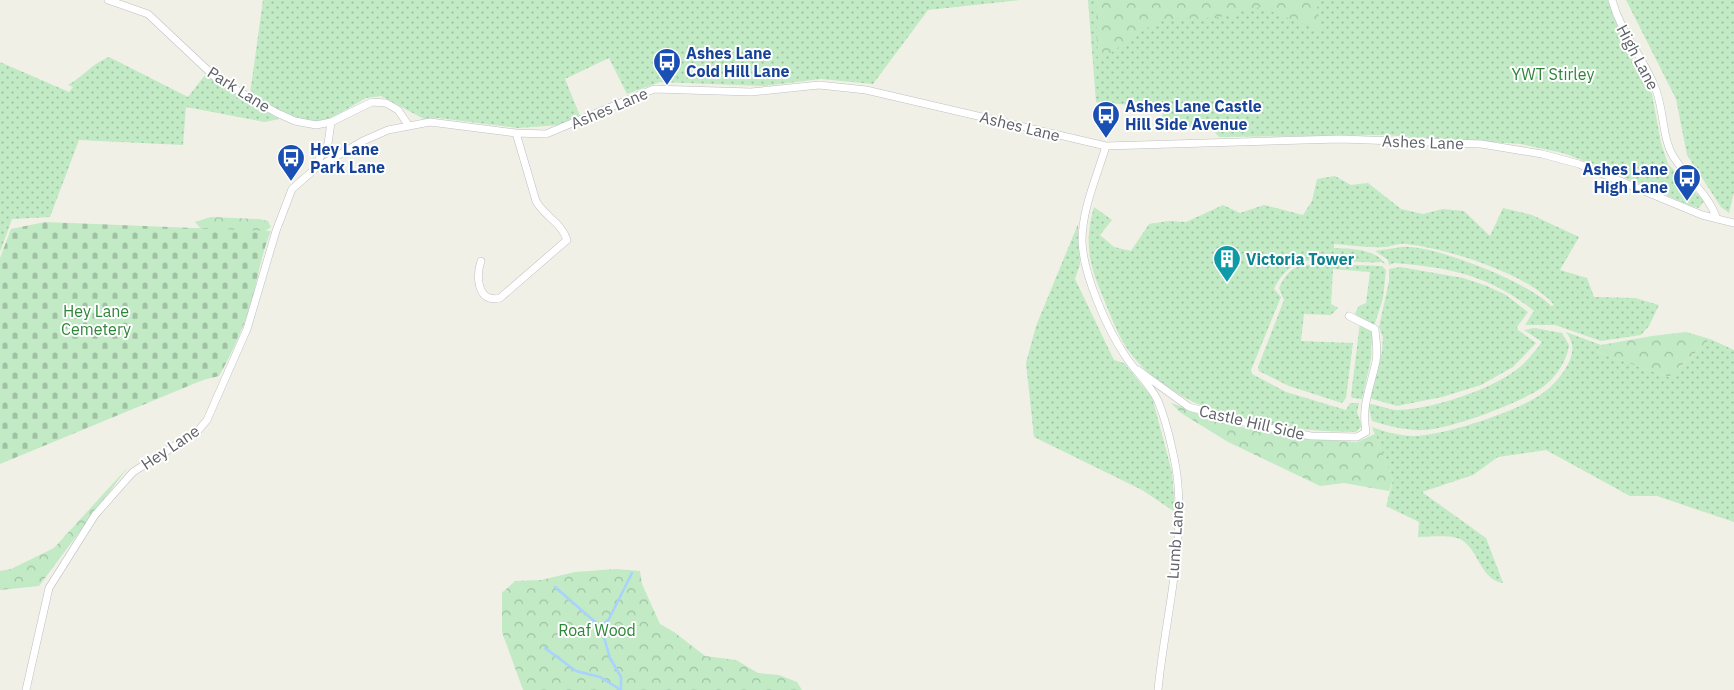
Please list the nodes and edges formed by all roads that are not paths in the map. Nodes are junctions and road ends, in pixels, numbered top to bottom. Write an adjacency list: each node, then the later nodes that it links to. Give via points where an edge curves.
1 (108, 0): 3 (street, Park Lane, via 148,14 216,78 277,113 316,125)
2 (1612, 0): 8 (street, High Lane, via 1627,39 1655,86 1672,155 1713,205)
3 (331, 122): 4 (street, Park Lane, via 372,102 398,110); 7 (street, via 328,144)
4 (409, 126): 5 (street, Ashes Lane, via 430,122); 7 (street, Ashes Lane, via 388,130 363,141)
5 (516, 132): 6 (street, Ashes Lane, via 546,134 654,89 751,92 820,85 904,98); 10 (street, via 536,201 559,226 566,240 494,300 481,292 477,271)
6 (1106, 146): 8 (street, Ashes Lane, via 1340,139 1481,144 1579,164); 12 (street, Castle Hill Side, via 1083,222 1083,260 1112,331)
7 (316, 168): 13 (street, Hey Lane, via 292,189 276,230 247,329 207,420 197,432 133,472 96,515 49,588)
8 (1717, 219): 9 (street, Ashes Lane)
9 (1734, 223)
10 (481, 260)
11 (1349, 316): 12 (street, Castle Hill Side, via 1375,329 1377,345 1364,402 1366,432 1357,437 1311,436 1189,407)
12 (1135, 369): 14 (street, Lumb Lane, via 1161,409 1176,467 1180,508)
13 (26, 690)
14 (1158, 690)

